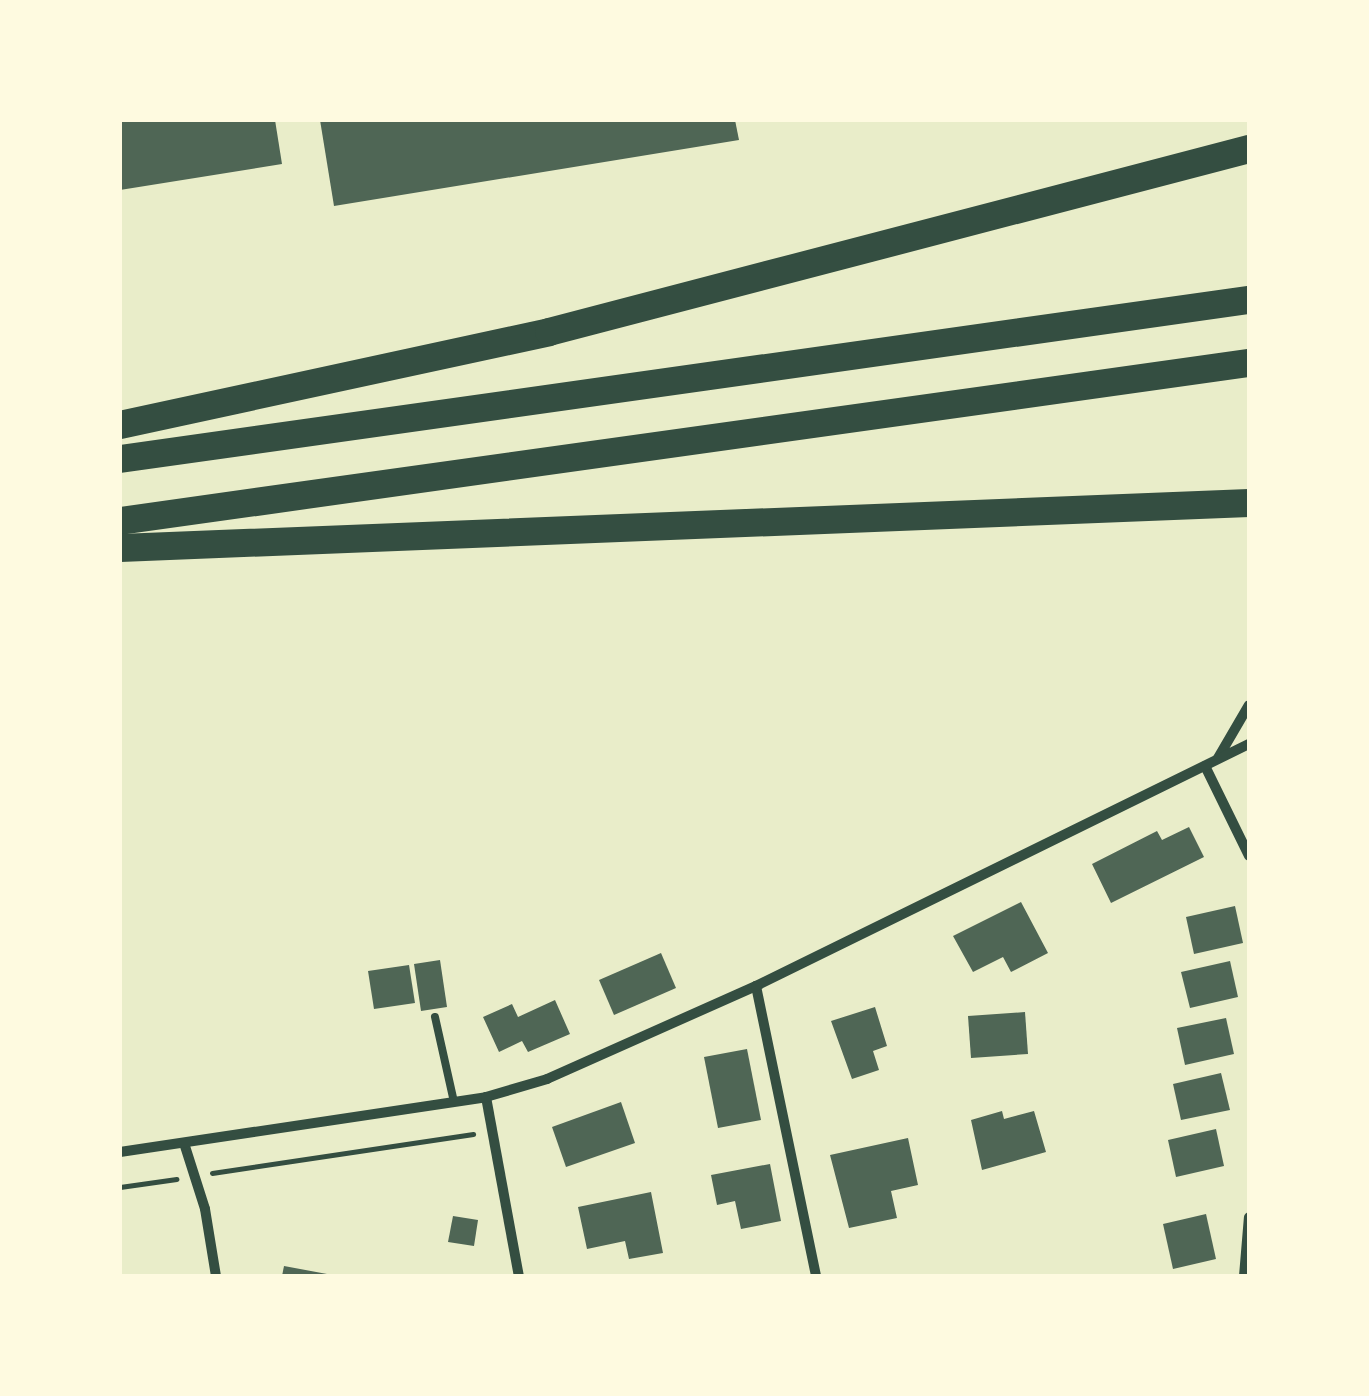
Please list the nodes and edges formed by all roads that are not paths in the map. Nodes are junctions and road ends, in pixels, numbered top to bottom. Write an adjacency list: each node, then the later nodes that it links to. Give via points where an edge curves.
1 (1249, 149): 4 (highway, via 550,332)
2 (1249, 300): 5 (highway)
3 (1249, 363): 7 (highway)
4 (120, 425)
5 (120, 459)
6 (1249, 503): 8 (highway)
7 (120, 521)
8 (120, 548)
9 (1249, 706): 11 (street)
10 (1249, 744): 11 (street)
11 (1218, 759): 12 (street)
12 (1205, 766): 13 (street); 14 (street)
13 (1249, 856)
14 (756, 986): 16 (street, via 547,1079); 23 (street)
15 (435, 1017): 17 (lane)
16 (486, 1097): 17 (street); 22 (street)
17 (454, 1102): 18 (street)
18 (184, 1143): 19 (street); 21 (street)
19 (120, 1152)
20 (1249, 1217): 24 (street)
21 (216, 1276)
22 (519, 1276)
23 (816, 1276)
24 (1244, 1276)

